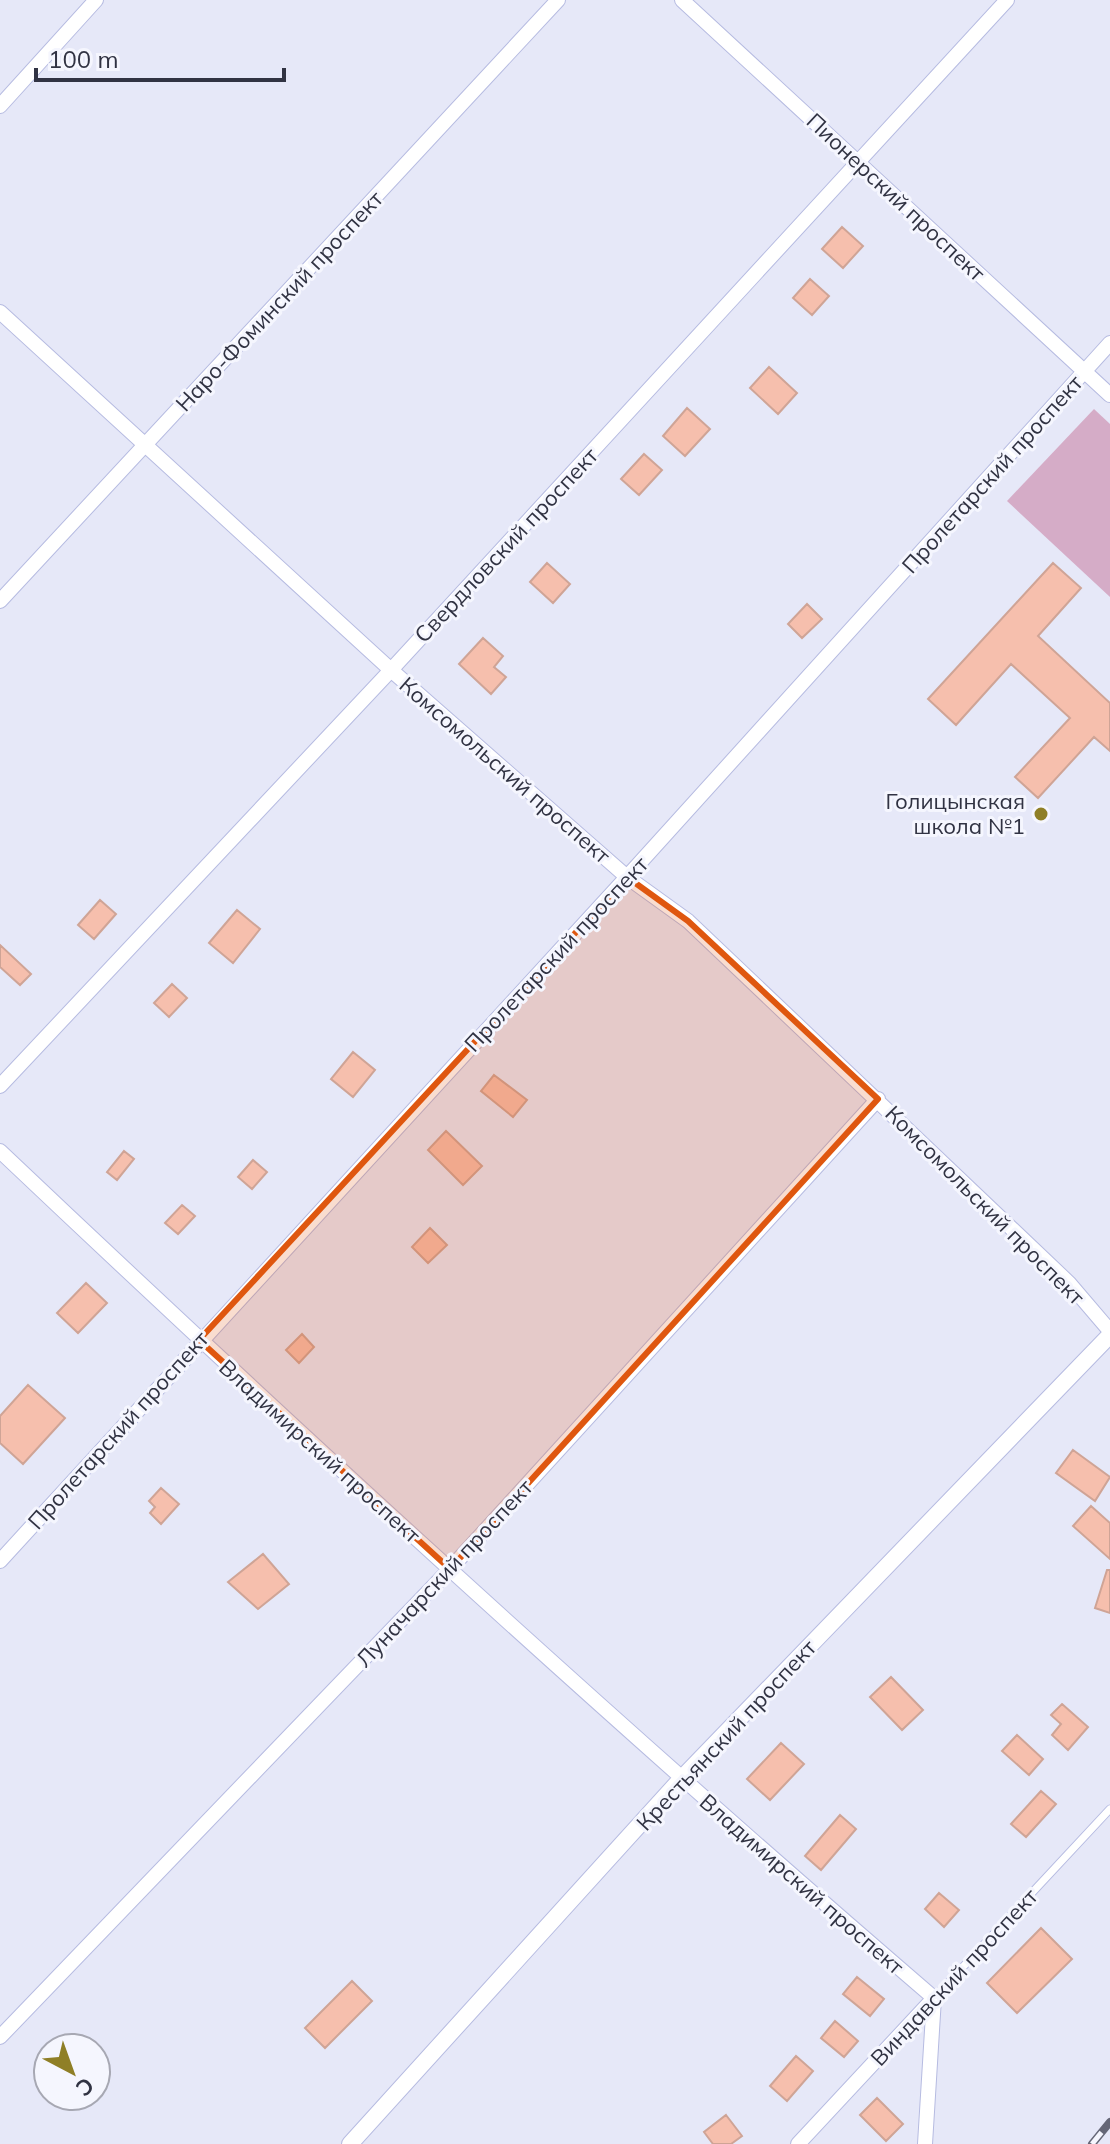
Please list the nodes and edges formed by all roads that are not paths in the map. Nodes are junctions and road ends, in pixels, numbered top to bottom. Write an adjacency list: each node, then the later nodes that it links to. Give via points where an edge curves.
1 (96, 0): 5 (street)
2 (558, 0): 11 (street, Наро-Фоминский проспект)
3 (682, 0): 6 (street, Пионерский проспект)
4 (1007, 0): 6 (street, Свердловский проспект)
5 (0, 106)
6 (858, 162): 9 (street, Пионерский проспект); 13 (street, Свердловский проспект)
7 (0, 312): 11 (street, Комсомольский проспект)
8 (1110, 343): 9 (street, Пролетарский проспект)
9 (1084, 371): 10 (street, Пионерский проспект); 14 (street, Пролетарский проспект)
10 (1110, 395)
11 (145, 446): 12 (street, Наро-Фоминский проспект); 13 (street, Комсомольский проспект)
12 (0, 601)
13 (391, 670): 14 (street, Комсомольский проспект); 15 (street, Свердловский проспект)
14 (627, 877): 16 (street, Комсомольский проспект, via 688,921); 19 (street, Пролетарский проспект)
15 (0, 1086)
16 (878, 1099): 18 (street, Комсомольский проспект, via 1069,1283); 21 (street, Луначарский проспект)
17 (0, 1151): 19 (street, Владимирский проспект)
18 (1110, 1333): 22 (street, Крестьянский проспект)
19 (199, 1340): 20 (street, Пролетарский проспект); 21 (street, Владимирский проспект)
20 (0, 1561)
21 (450, 1569): 22 (street, Владимирский проспект); 25 (street, Луначарский проспект)
22 (680, 1780): 24 (street, Владимирский проспект); 26 (street, Крестьянский проспект)
23 (1109, 1812): 24 (lane, Виндавский проспект)
24 (934, 1998): 27 (street, Виндавский проспект); 28 (street)
25 (0, 2037)
26 (350, 2144)
27 (798, 2144)
28 (925, 2144)

